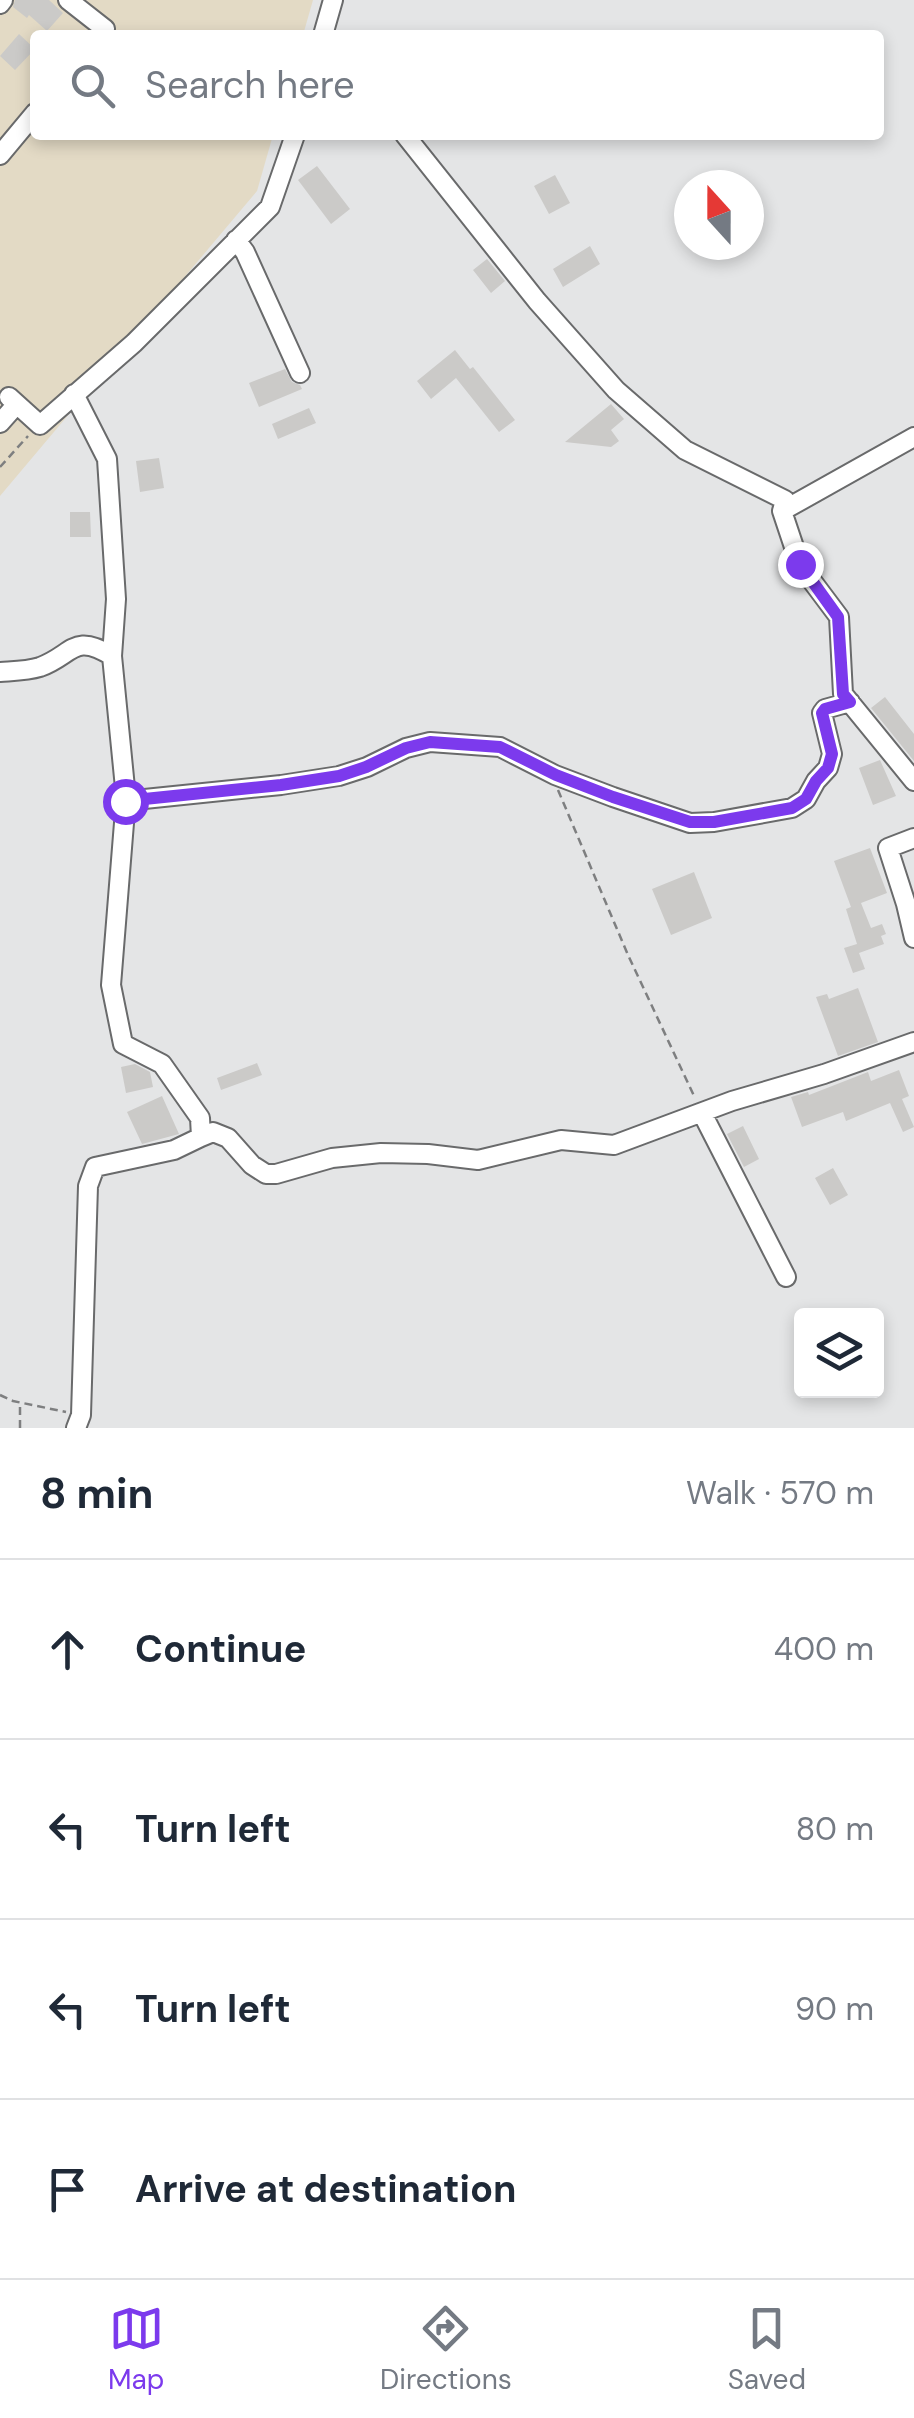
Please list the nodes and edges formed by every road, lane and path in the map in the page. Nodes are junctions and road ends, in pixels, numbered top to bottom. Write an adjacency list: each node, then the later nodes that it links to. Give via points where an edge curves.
1 (68, 0): 3 (street)
2 (334, 0): 4 (street)
3 (105, 30)
4 (325, 30)
5 (30, 119): 8 (street)
6 (292, 140): 9 (street, via 270,207)
7 (410, 140): 17 (street, via 616,390 685,450 785,500)
8 (0, 155)
9 (236, 240): 10 (street); 12 (street)
10 (300, 373)
11 (6, 394): 13 (street); 14 (street)
12 (74, 394): 14 (street); 18 (street, via 106,459 116,599)
13 (0, 424)
14 (40, 425): 16 (path)
15 (914, 437): 17 (street)
16 (0, 467)
17 (782, 511): 20 (street, via 800,564 838,617 843,694)
18 (112, 656): 19 (street, via 85,644 45,665); 23 (street)
19 (0, 672)
20 (850, 702): 21 (street, via 822,713 832,754 828,768 792,808 690,822); 22 (street)
21 (556, 775): 23 (street, via 500,747 430,742 339,776); 27 (path, via 592,872)
22 (914, 781)
23 (125, 801): 28 (street, via 111,985 123,1044 162,1064 200,1118)
24 (914, 838): 25 (street, via 888,848)
25 (914, 938)
26 (914, 1042): 27 (street)
27 (702, 1113): 28 (street, via 614,1145 561,1140 478,1160 380,1153 276,1174 252,1165 228,1138 213,1132); 29 (street)
28 (201, 1137): 32 (street, via 174,1150 95,1167 88,1186)
29 (786, 1277)
30 (0, 1395): 31 (path)
31 (20, 1403): 32 (path); 33 (path)
32 (79, 1421)
33 (20, 1428)

